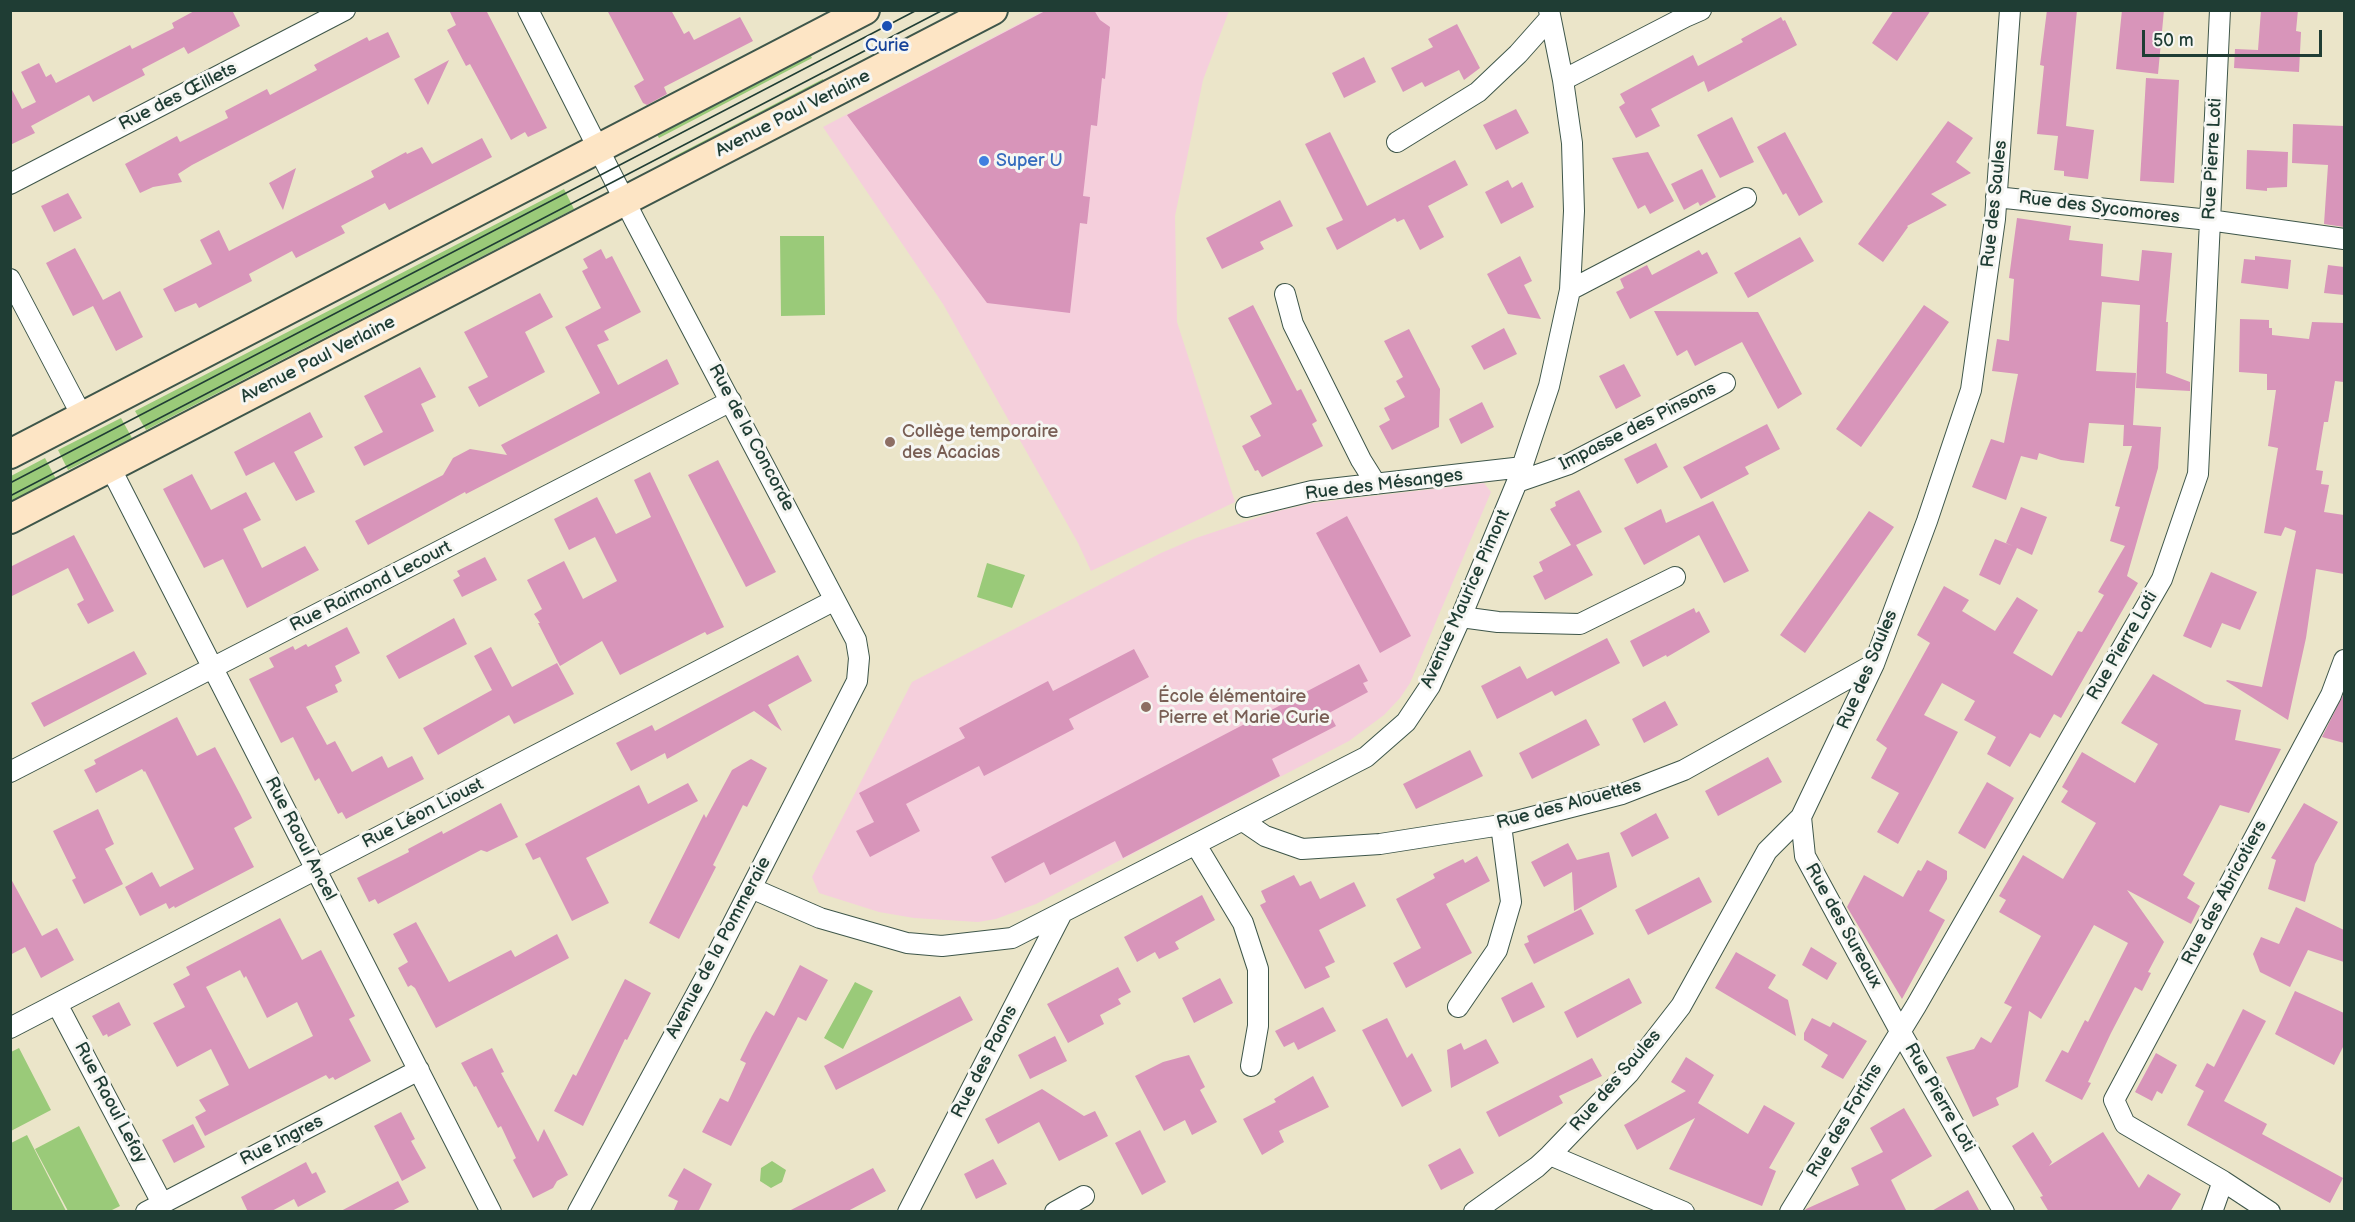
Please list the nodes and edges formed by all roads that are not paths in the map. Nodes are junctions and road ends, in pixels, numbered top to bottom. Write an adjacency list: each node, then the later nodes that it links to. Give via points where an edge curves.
1 (345, 10): 12 (street, Rue des Œillets)
2 (528, 10): 11 (street)
3 (865, 10): 11 (street)
4 (993, 10): 15 (street, Avenue Paul Verlaine)
5 (1701, 10): 9 (street)
6 (2010, 10): 13 (street, Rue des Saules)
7 (2220, 10): 16 (street, Rue Pierre Loti)
8 (1550, 14): 9 (street, Avenue Maurice Pimont); 10 (street, via 1518,54 1478,92)
9 (1563, 81): 19 (street, Avenue Maurice Pimont, via 1572,143 1574,199)
10 (1397, 142)
11 (598, 149): 15 (street); 23 (street)
12 (10, 184)
13 (1996, 196): 16 (street, Rue des Sycomores); 34 (street, Rue des Saules, via 1971,390)
14 (1746, 198): 19 (street)
15 (625, 200): 22 (street, Rue de la Concorde); 25 (street, Avenue Paul Verlaine)
16 (2209, 220): 17 (street, Rue des Sycomores); 48 (street, Rue Pierre Loti, via 2198,474 2162,579)
17 (2344, 239)
18 (10, 279): 23 (street)
19 (1570, 290): 26 (street, Avenue Maurice Pimont, via 1549,386)
20 (1285, 294): 27 (street, via 1293,324)
21 (1725, 383): 26 (street, Impasse des Pinsons, via 1569,465)
22 (731, 401): 31 (street, Rue de la Concorde); 35 (street, Rue Raimond Lecourt)
23 (82, 417): 24 (street)
24 (10, 454)
25 (110, 467): 29 (street, Avenue Paul Verlaine); 35 (street, Rue Raoul Ancel)
26 (1520, 474): 27 (street, Rue des Mésanges); 32 (street, Avenue Maurice Pimont)
27 (1376, 484): 28 (street, Rue des Mésanges, via 1312,491)
28 (1246, 507)
29 (10, 519)
30 (1676, 577): 32 (street, via 1580,624)
31 (835, 600): 36 (street, Rue de la Concorde, via 856,640); 42 (street, Rue Léon Lioust)
32 (1461, 617): 39 (street, Avenue Maurice Pimont, via 1430,686 1406,722 1366,757)
33 (2344, 660): 52 (street, Rue des Abricotiers, via 2331,695 2114,1100 2125,1124)
34 (1874, 664): 38 (street, Rue des Saules); 40 (street, Rue des Alouettes, via 1684,770 1622,794)
35 (213, 668): 37 (street, Rue Raimond Lecourt); 42 (street, Rue Raoul Ancel)
36 (857, 681): 43 (street, Avenue de la Pommeraie)
37 (10, 772)
38 (1801, 817): 48 (street, Rue des Sureaux, via 1805,856); 51 (street, Rue des Saules, via 1767,851 1681,1006 1629,1073)
39 (1243, 821): 40 (street, Rue des Alouettes, via 1265,836 1302,849 1380,844); 41 (street, Avenue Maurice Pimont)
40 (1501, 825): 46 (street, via 1511,902 1497,950)
41 (1196, 845): 44 (street, Avenue Maurice Pimont); 49 (street, via 1243,923 1258,969 1258,1026)
42 (316, 870): 45 (street, Rue Léon Lioust); 50 (street, Rue Raoul Ancel)
43 (751, 888): 44 (street, Avenue Maurice Pimont, via 820,918 907,943 942,946 1012,939); 56 (street, Avenue de la Pommeraie)
44 (1062, 914): 57 (street, Rue des Paons)
45 (57, 1004): 47 (street, Rue Léon Lioust); 54 (street, Rue Raoul Lefay)
46 (1458, 1007)
47 (10, 1028)
48 (1900, 1030): 61 (street, Rue des Fortins); 62 (street, Rue Pierre Loti)
49 (1251, 1066)
50 (419, 1070): 54 (street, Rue Ingres); 55 (street, Rue Raoul Ancel)
51 (1550, 1155): 59 (street, Rue des Saules); 60 (street)
52 (2223, 1181): 63 (street); 64 (street)
53 (1084, 1196): 58 (street)
54 (154, 1207)
55 (491, 1212)
56 (578, 1212)
57 (908, 1212)
58 (1055, 1212)
59 (1474, 1212)
60 (1684, 1212)
61 (1790, 1212)
62 (2004, 1212)
63 (2212, 1212)
64 (2270, 1212)

